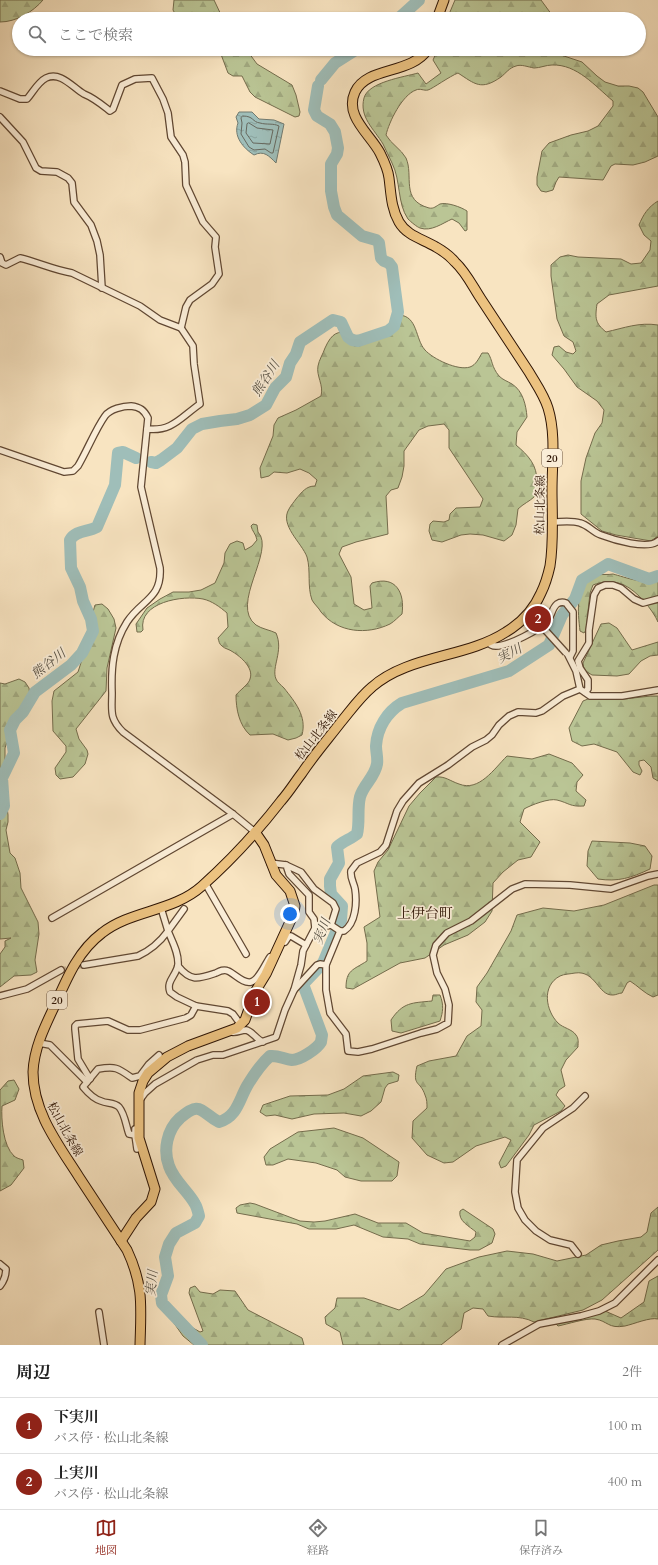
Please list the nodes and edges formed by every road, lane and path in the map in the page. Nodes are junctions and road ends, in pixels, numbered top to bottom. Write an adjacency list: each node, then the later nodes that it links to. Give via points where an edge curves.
1 (444, 0): 2 (main road)
2 (440, 12)
3 (424, 56): 11 (main road, 松山北条線 / 20, via 410,65 362,82 353,98 354,114 383,160 389,178 392,206 400,223 412,235 436,247 456,262 540,389 548,407 552,432)
4 (0, 91): 8 (street, via 27,99 40,83 54,77 71,83 110,111 122,85 135,79 152,78 168,113 170,137 185,162 186,184 203,222 216,237 219,274 212,284 190,300)
5 (0, 117): 7 (street, via 22,142 36,168 41,171 57,172 72,183 74,202 91,225 97,241)
6 (0, 257): 7 (street, via 6,265 20,258 30,260 72,273)
7 (102, 288): 8 (street, via 140,306 160,320)
8 (181, 328): 9 (street, via 193,346 200,404 174,425 164,429)
9 (147, 429): 10 (street, via 148,418 144,411 127,406 115,409 106,415 78,466 64,472); 19 (street, via 141,487 161,578 156,591 126,623 116,646 112,660 112,717 123,732)
10 (0, 450)
11 (552, 522): 12 (street, via 577,522 602,536 637,544 654,544); 14 (main road, 松山北条線 / 20, via 550,566 541,593)
12 (658, 541)
13 (658, 599): 17 (street, via 643,603 613,585 598,588 594,595 589,643 578,661 588,680 588,688)
14 (529, 612): 15 (main road, 松山北条線 / 20, via 504,634); 16 (street, bridge)
15 (488, 642): 16 (street, via 495,646 503,645 534,631 548,620 559,603 566,603 571,608 574,620 573,651); 20 (main road, 松山北条線 / 20, via 404,668 371,687)
16 (568, 654): 17 (street)
17 (582, 690): 18 (street, via 590,696 622,696); 30 (street, via 563,696 542,711 518,712 509,716 486,740 472,746 419,783 397,811 386,845 380,852 357,863 351,871 351,880 355,888 355,910 346,929)
18 (658, 690)
19 (233, 814): 20 (street); 27 (street)
20 (255, 832): 21 (main road, via 264,845); 24 (main road, 松山北条線 / 20)
21 (270, 863): 22 (street); 32 (main road, via 276,875 290,891 295,906)
22 (286, 866): 28 (street, via 301,872 314,889 333,903 336,909); 29 (street, via 289,874 309,895 309,912 314,919)
23 (658, 874): 36 (street, via 611,890 570,885 517,886 470,921 447,933 436,945 433,955 449,1005 448,1023 437,1029 372,1049 348,1051 346,1034 330,1013)
24 (205, 883): 25 (main road, 松山北条線 / 20, via 189,896); 35 (street)
25 (161, 908): 31 (street); 46 (main road, 松山北条線 / 20, via 127,919 91,941 70,972)
26 (184, 909): 31 (street)
27 (52, 918)
28 (332, 925): 29 (street); 30 (street)
29 (315, 928): 33 (street)
30 (339, 930): 36 (street)
31 (168, 931): 37 (street, via 154,946 138,956); 38 (street, via 176,950)
32 (282, 940): 33 (street, via 284,943 291,936); 34 (main road)
33 (306, 945): 40 (street)
34 (276, 952): 38 (street, via 251,982 222,970 205,977 189,977); 43 (main road)
35 (246, 954)
36 (323, 964): 40 (street, via 304,977)
37 (84, 965)
38 (178, 966): 42 (street, via 168,984 170,992)
39 (61, 970): 41 (street, via 27,989)
40 (294, 990): 45 (street, via 276,1038)
41 (0, 996)
42 (196, 1006): 43 (street, via 228,1011); 49 (street, via 186,1018 140,1030 128,1030 108,1021 77,1024 75,1029 78,1059)
43 (241, 1025): 44 (main road)
44 (229, 1031): 45 (street, via 234,1033 246,1030); 48 (main road, via 188,1046)
45 (263, 1042): 51 (street, via 223,1055 197,1060 155,1084 144,1093)
46 (39, 1043): 49 (street, via 50,1045); 55 (main road, 松山北条線 / 20, via 33,1069 38,1104 52,1134)
47 (159, 1055): 48 (street, via 149,1064)
48 (146, 1072): 49 (street, via 132,1078 111,1067 98,1069); 51 (main road, via 140,1087)
49 (88, 1080): 53 (street, via 83,1088 101,1101 120,1108 129,1134)
50 (585, 1096): 56 (street, via 573,1108 543,1128 517,1160 515,1192 518,1208 536,1231 550,1240 571,1246)
51 (139, 1102): 52 (main road)
52 (139, 1122): 53 (street, via 135,1125); 55 (main road, via 142,1148 155,1189 151,1202 136,1218)
53 (135, 1135): 54 (street)
54 (137, 1149)
55 (121, 1241): 62 (main road, 松山北条線 / 20, via 134,1265 140,1284)
56 (578, 1254)
57 (658, 1260): 63 (street, via 615,1304 581,1316 539,1324)
58 (0, 1264): 59 (street, via 6,1272)
59 (0, 1286)
60 (99, 1312): 61 (street)
61 (104, 1345)
62 (140, 1345)
63 (502, 1345)

